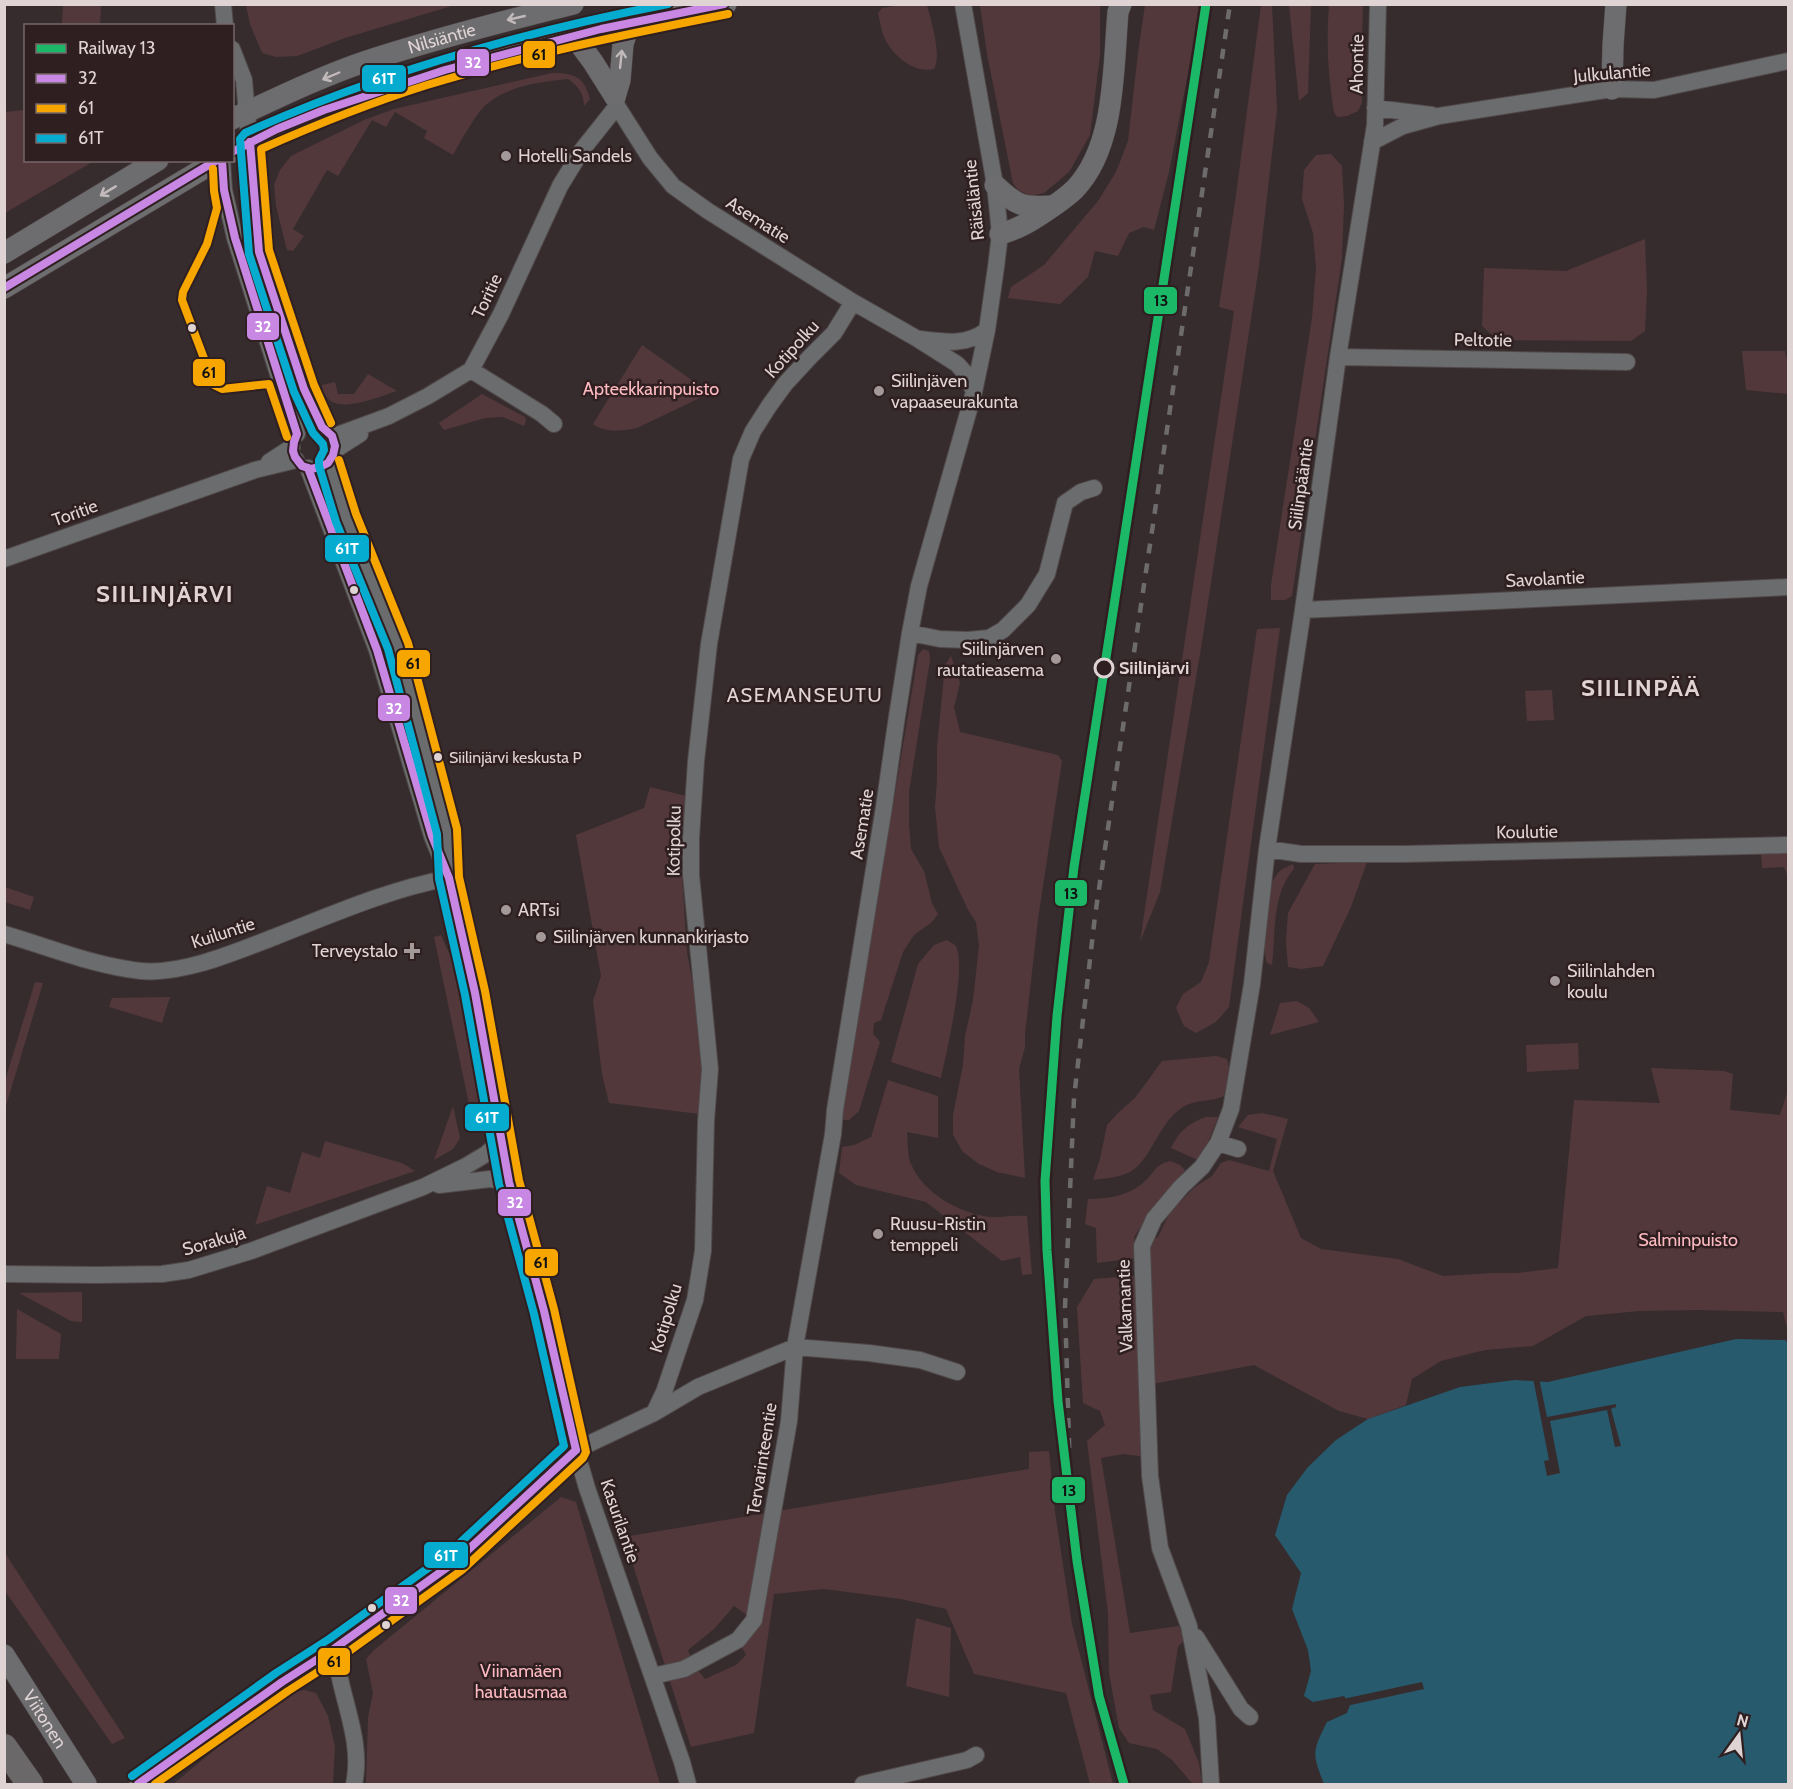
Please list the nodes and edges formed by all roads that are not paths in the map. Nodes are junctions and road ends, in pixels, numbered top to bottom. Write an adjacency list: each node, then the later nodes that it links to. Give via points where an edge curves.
1 (223, 4): 9 (street)
2 (573, 4): 16 (main road, Nilsiäntie, one-way to 16, via 496,22 364,62)
3 (726, 4): 8 (main road, Nilsiäntie)
4 (963, 4): 23 (street, Räisäläntie)
5 (1378, 4): 15 (street, Ahontie)
6 (1616, 4): 13 (main road)
7 (1118, 7): 24 (main road, via 1106,130 1086,173)
8 (630, 22): 10 (main road, Nilsiäntie); 14 (main road, one-way to 8, via 623,44)
9 (225, 24)
10 (573, 35): 14 (main road); 19 (main road, Nilsiäntie, via 380,90)
11 (234, 54): 16 (street, Kasurilantie, via 244,80)
12 (1788, 61): 13 (street, Julkulantie, via 1654,90)
13 (1612, 88): 17 (street, Julkulantie)
14 (616, 102): 30 (street, Asematie, via 650,159 673,186); 35 (street, Toritie, via 560,186)
15 (1375, 108): 17 (street, Julkulantie); 18 (street, Ahontie)
16 (240, 116): 19 (street, Kasurilantie)
17 (1439, 116): 18 (street, Julkulantie)
18 (1373, 134): 33 (street, Siilinpääntie)
19 (241, 147): 27 (street, Kasurilantie)
20 (155, 162): 28 (main road, one-way to 28)
21 (215, 162): 29 (main road)
22 (222, 162): 26 (street, Kasurilantie)
23 (995, 185): 24 (main road, via 1021,205); 25 (street, Räisäläntie)
24 (1053, 206): 25 (main road, via 1015,230)
25 (1000, 234): 31 (street, Räisäläntie)
26 (235, 238): 27 (street); 39 (street, Kasurilantie)
27 (259, 252): 38 (street, Kasurilantie, via 304,389)
28 (4, 253)
29 (4, 288)
30 (853, 302): 32 (street, Asematie); 57 (street, Kotipolku, via 834,333 769,406 742,454 737,480 709,644 691,838 691,875 710,1069 703,1251 695,1300)
31 (987, 330): 32 (street, Asematie, via 974,339 962,341); 36 (street, Räisäläntie)
32 (916, 338): 36 (street, Asematie, via 957,364)
33 (1338, 357): 34 (street, Peltotie); 43 (street, Siilinpääntie)
34 (1627, 362)
35 (471, 370): 37 (street); 38 (street, via 428,396)
36 (974, 392): 44 (street, Asematie, via 919,586)
37 (554, 424)
38 (330, 444): 39 (street, via 315,469); 39 (street, via 309,427); 47 (street, Kasurilantie, via 346,518 398,646 447,832)
39 (298, 452): 41 (street, Toritie); 47 (street, Kasurilantie, via 377,650 432,836)
40 (1094, 488): 44 (street, via 1065,503 1047,574 1028,605 1003,630 989,638 968,640)
41 (4, 559)
42 (1788, 588): 43 (street, Savolantie)
43 (1303, 610): 46 (street, Siilinpääntie)
44 (910, 633): 55 (street, Asematie, via 833,1134)
45 (1788, 845): 46 (street, Koulutie, via 1405,854 1301,854)
46 (1267, 849): 50 (street, Valkamantie, via 1242,1046 1231,1109)
47 (449, 878): 48 (street, Kuiluntie, via 415,884 227,955 179,968 143,971 106,965); 49 (street, Kasurilantie)
48 (4, 934)
49 (502, 1140): 52 (street, Kasurilantie); 53 (street, Sorakuja, via 466,1166)
50 (1218, 1143): 51 (street); 59 (street, Valkamantie, via 1202,1167 1154,1219 1142,1246 1150,1476 1160,1548)
51 (1238, 1149)
52 (509, 1182): 53 (street, Sorakuja, via 490,1179); 58 (street, Kasurilantie)
53 (423, 1187): 54 (street, Sorakuja, via 189,1270 162,1274)
54 (4, 1274)
55 (795, 1347): 56 (street, via 920,1360); 57 (street, via 698,1387); 62 (street, Tervarinteentie, via 789,1421 754,1620 738,1640 684,1669)
56 (957, 1372)
57 (654, 1413): 58 (street)
58 (576, 1450): 60 (street, via 456,1561); 62 (street, Kasurilantie)
59 (1190, 1626): 63 (street, via 1235,1700); 72 (street, Valkamantie, via 1207,1719)
60 (335, 1648): 68 (street); 69 (street, via 336,1668 357,1756)
61 (4, 1655): 67 (main road, Viitonen)
62 (653, 1676): 70 (street, Kasurilantie)
63 (1250, 1717)
64 (4, 1747): 66 (highway)
65 (976, 1755): 71 (street)
66 (30, 1785)
67 (86, 1785)
68 (138, 1785)
69 (354, 1785)
70 (688, 1785)
71 (863, 1785)
72 (1211, 1785)

